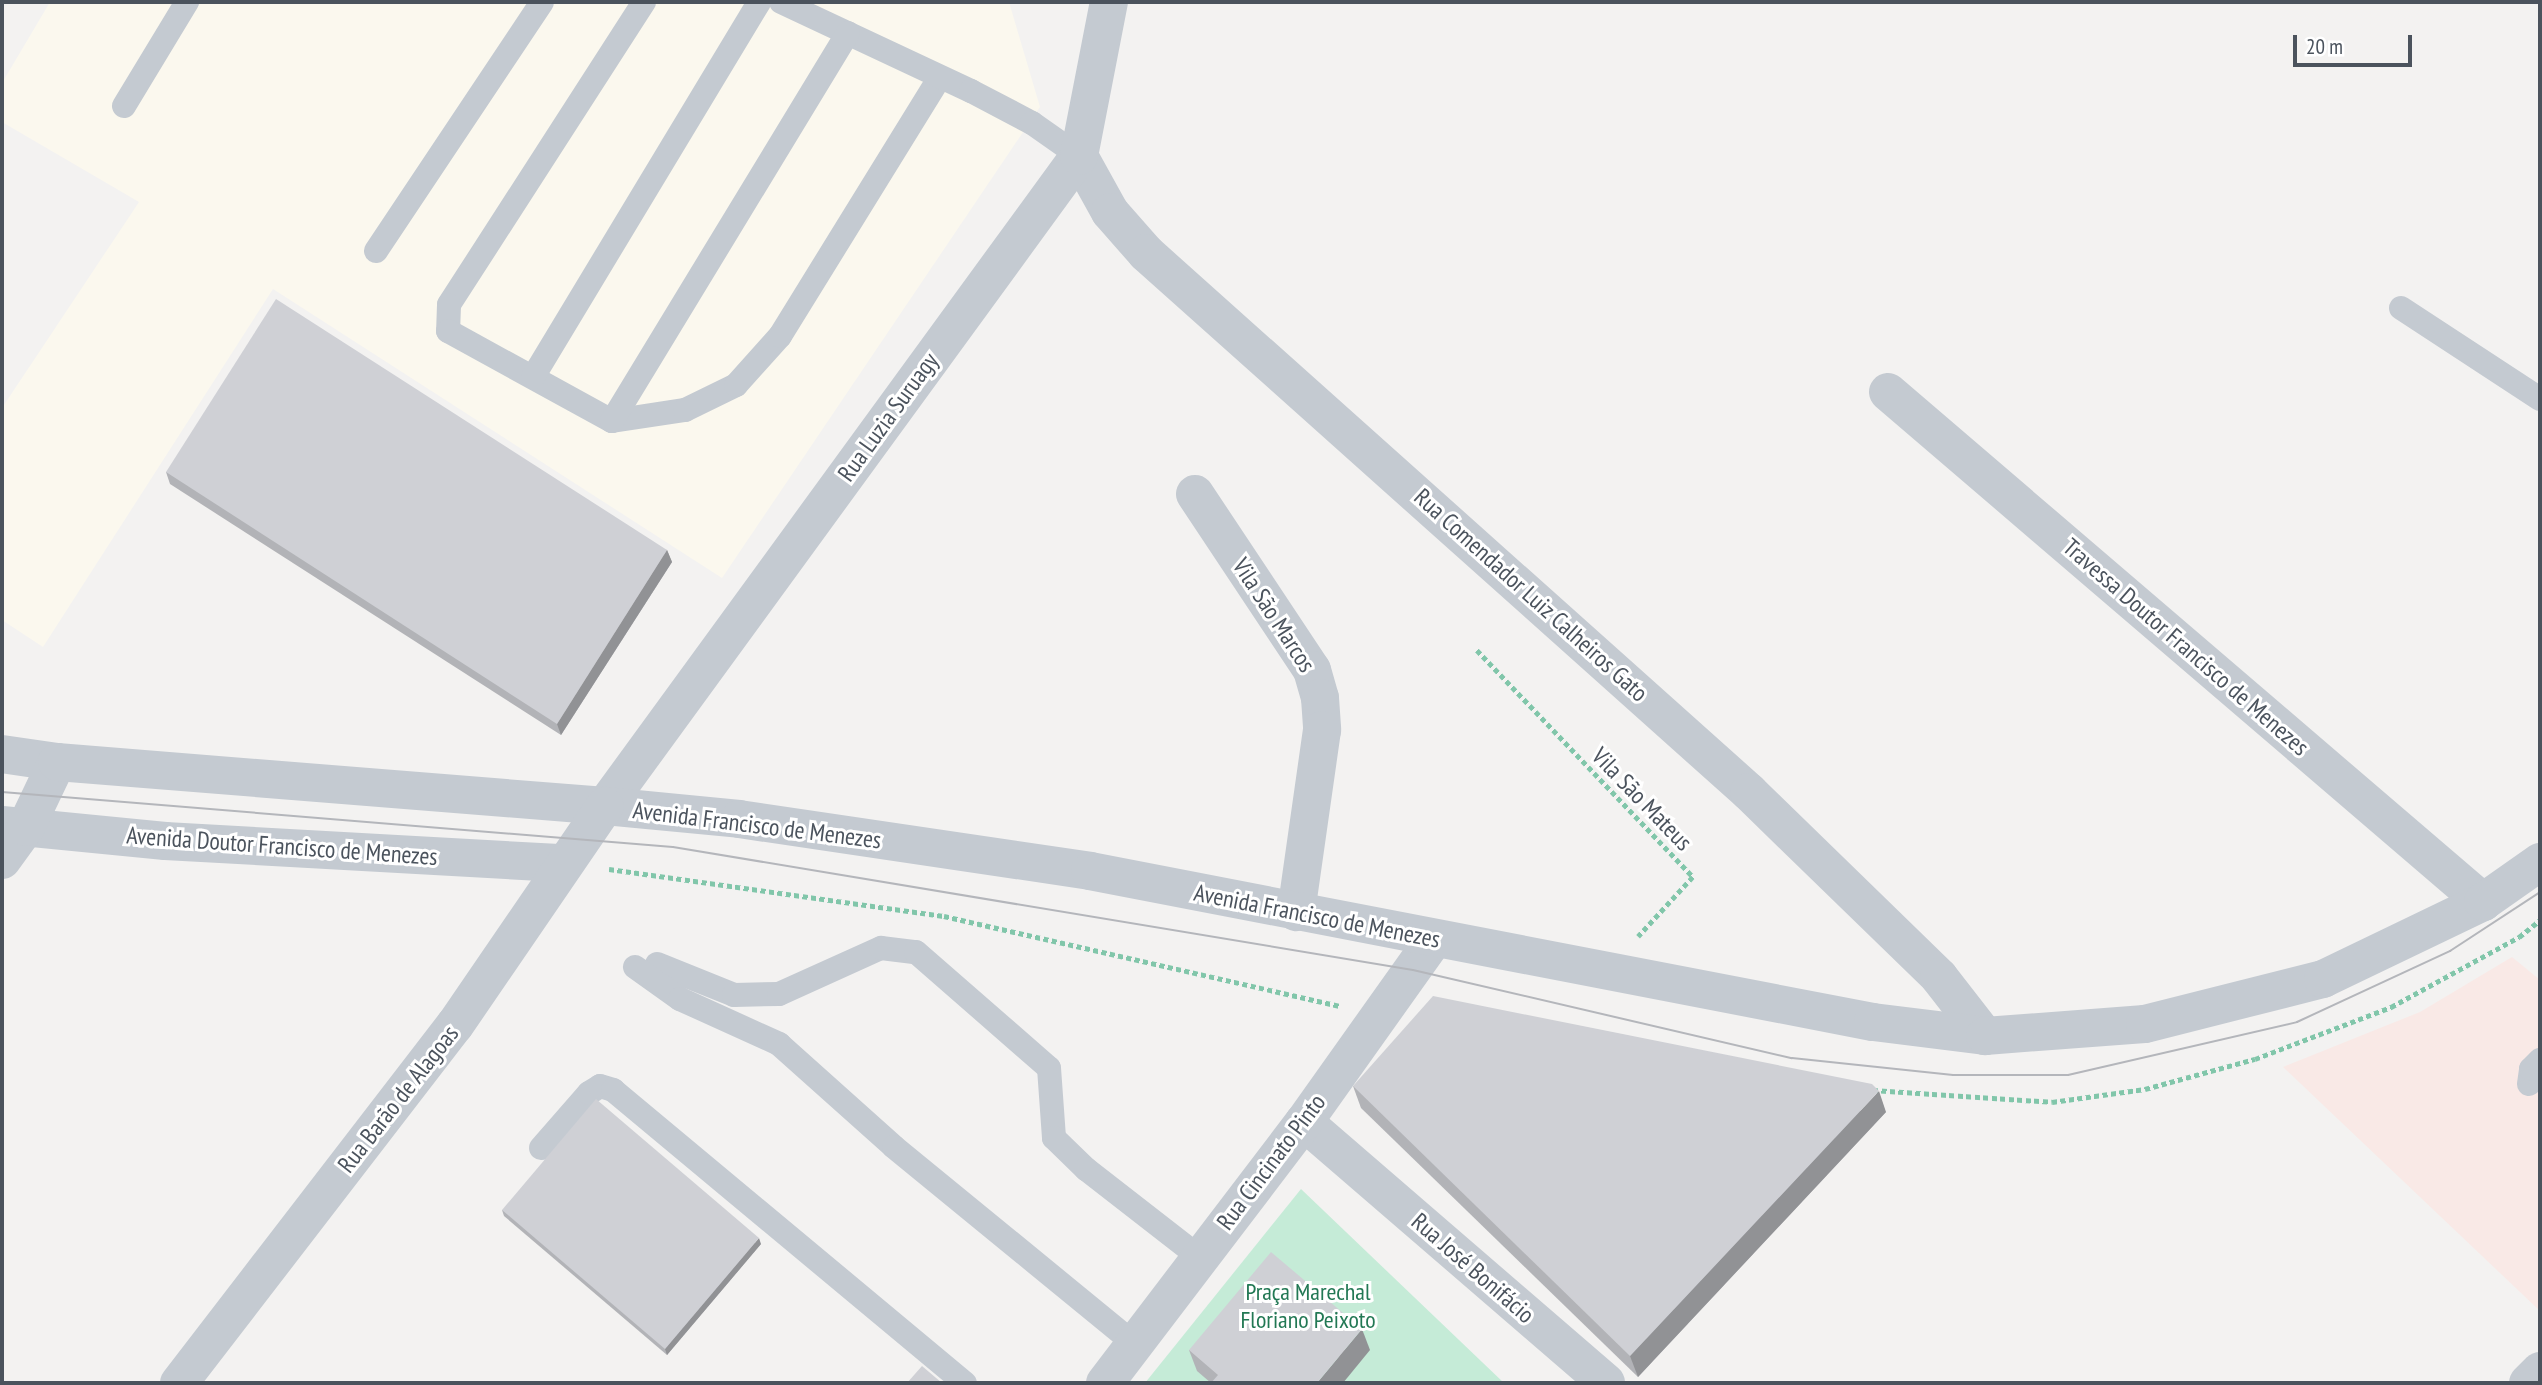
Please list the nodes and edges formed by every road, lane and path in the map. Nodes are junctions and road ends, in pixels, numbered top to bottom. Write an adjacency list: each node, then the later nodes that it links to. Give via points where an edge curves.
1 (187, 2): 9 (lane)
2 (542, 2): 11 (lane)
3 (644, 2): 13 (lane, via 449,305 449,331)
4 (759, 2): 13 (lane)
5 (781, 2): 7 (lane)
6 (1109, 2): 10 (street, Rua Luzia Suruagy)
7 (848, 33): 8 (lane); 16 (lane)
8 (940, 77): 10 (lane, via 1032,123); 16 (lane, via 780,336 736,385 685,410)
9 (124, 106)
10 (1079, 156): 21 (street, Rua Luzia Suruagy); 31 (street, Rua Comendador Luiz Calheiros Gato, via 1110,212 1146,253 1749,792 1939,976)
11 (376, 251)
12 (2401, 308): 15 (lane)
13 (533, 377): 16 (lane)
14 (1888, 392): 26 (street, Travessa Doutor Francisco de Menezes)
15 (2540, 399)
16 (612, 421)
17 (1195, 494): 27 (street, Vila São Marcos, via 1312,670 1320,698 1322,730)
18 (1476, 650): 29 (path, Vila São Mateus, via 1693,877)
19 (2, 754): 20 (street, Avenida Francisco de Menezes)
20 (57, 762): 21 (street, Avenida Francisco de Menezes); 22 (street)
21 (604, 806): 25 (street, Rua Barão de Alagoas); 27 (street, Avenida Francisco de Menezes, via 739,819 1090,871)
22 (14, 826): 23 (street); 25 (street, Avenida Doutor Francisco de Menezes, via 165,841)
23 (2, 860)
24 (2540, 862): 26 (street, Avenida Francisco de Menezes)
25 (563, 863): 30 (path, via 944,916); 39 (street, Rua Barão de Alagoas, via 455,1025)
26 (2483, 902): 31 (street, Avenida Francisco de Menezes, via 2323,979 2145,1024)
27 (1296, 912): 28 (street, Avenida Francisco de Menezes)
28 (1434, 939): 29 (street, Avenida Francisco de Menezes); 30 (street, Rua Cincinato Pinto)
29 (1605, 973): 31 (street, Avenida Francisco de Menezes, via 1873,1022)
30 (1378, 1015): 34 (street, Rua Cincinato Pinto)
31 (1985, 1036)
32 (2540, 1060): 33 (lane, via 2531,1069)
33 (2529, 1084)
34 (1294, 1136): 36 (street, Rua Cincinato Pinto); 42 (street, Rua José Bonifácio, via 1339,1152)
35 (541, 1148): 40 (lane, via 589,1093 600,1086 613,1090)
36 (1199, 1256): 37 (street, Rua Cincinato Pinto); 37 (lane, via 1086,1169 1054,1138 1049,1068 916,952 881,947 779,994 734,995 646,965 680,999 779,1044 894,1147)
37 (1135, 1343): 41 (street, Rua Cincinato Pinto)
38 (2540, 1371): 43 (street)
39 (179, 1383)
40 (965, 1383)
41 (1105, 1383)
42 (1606, 1383)
43 (2528, 1383)

